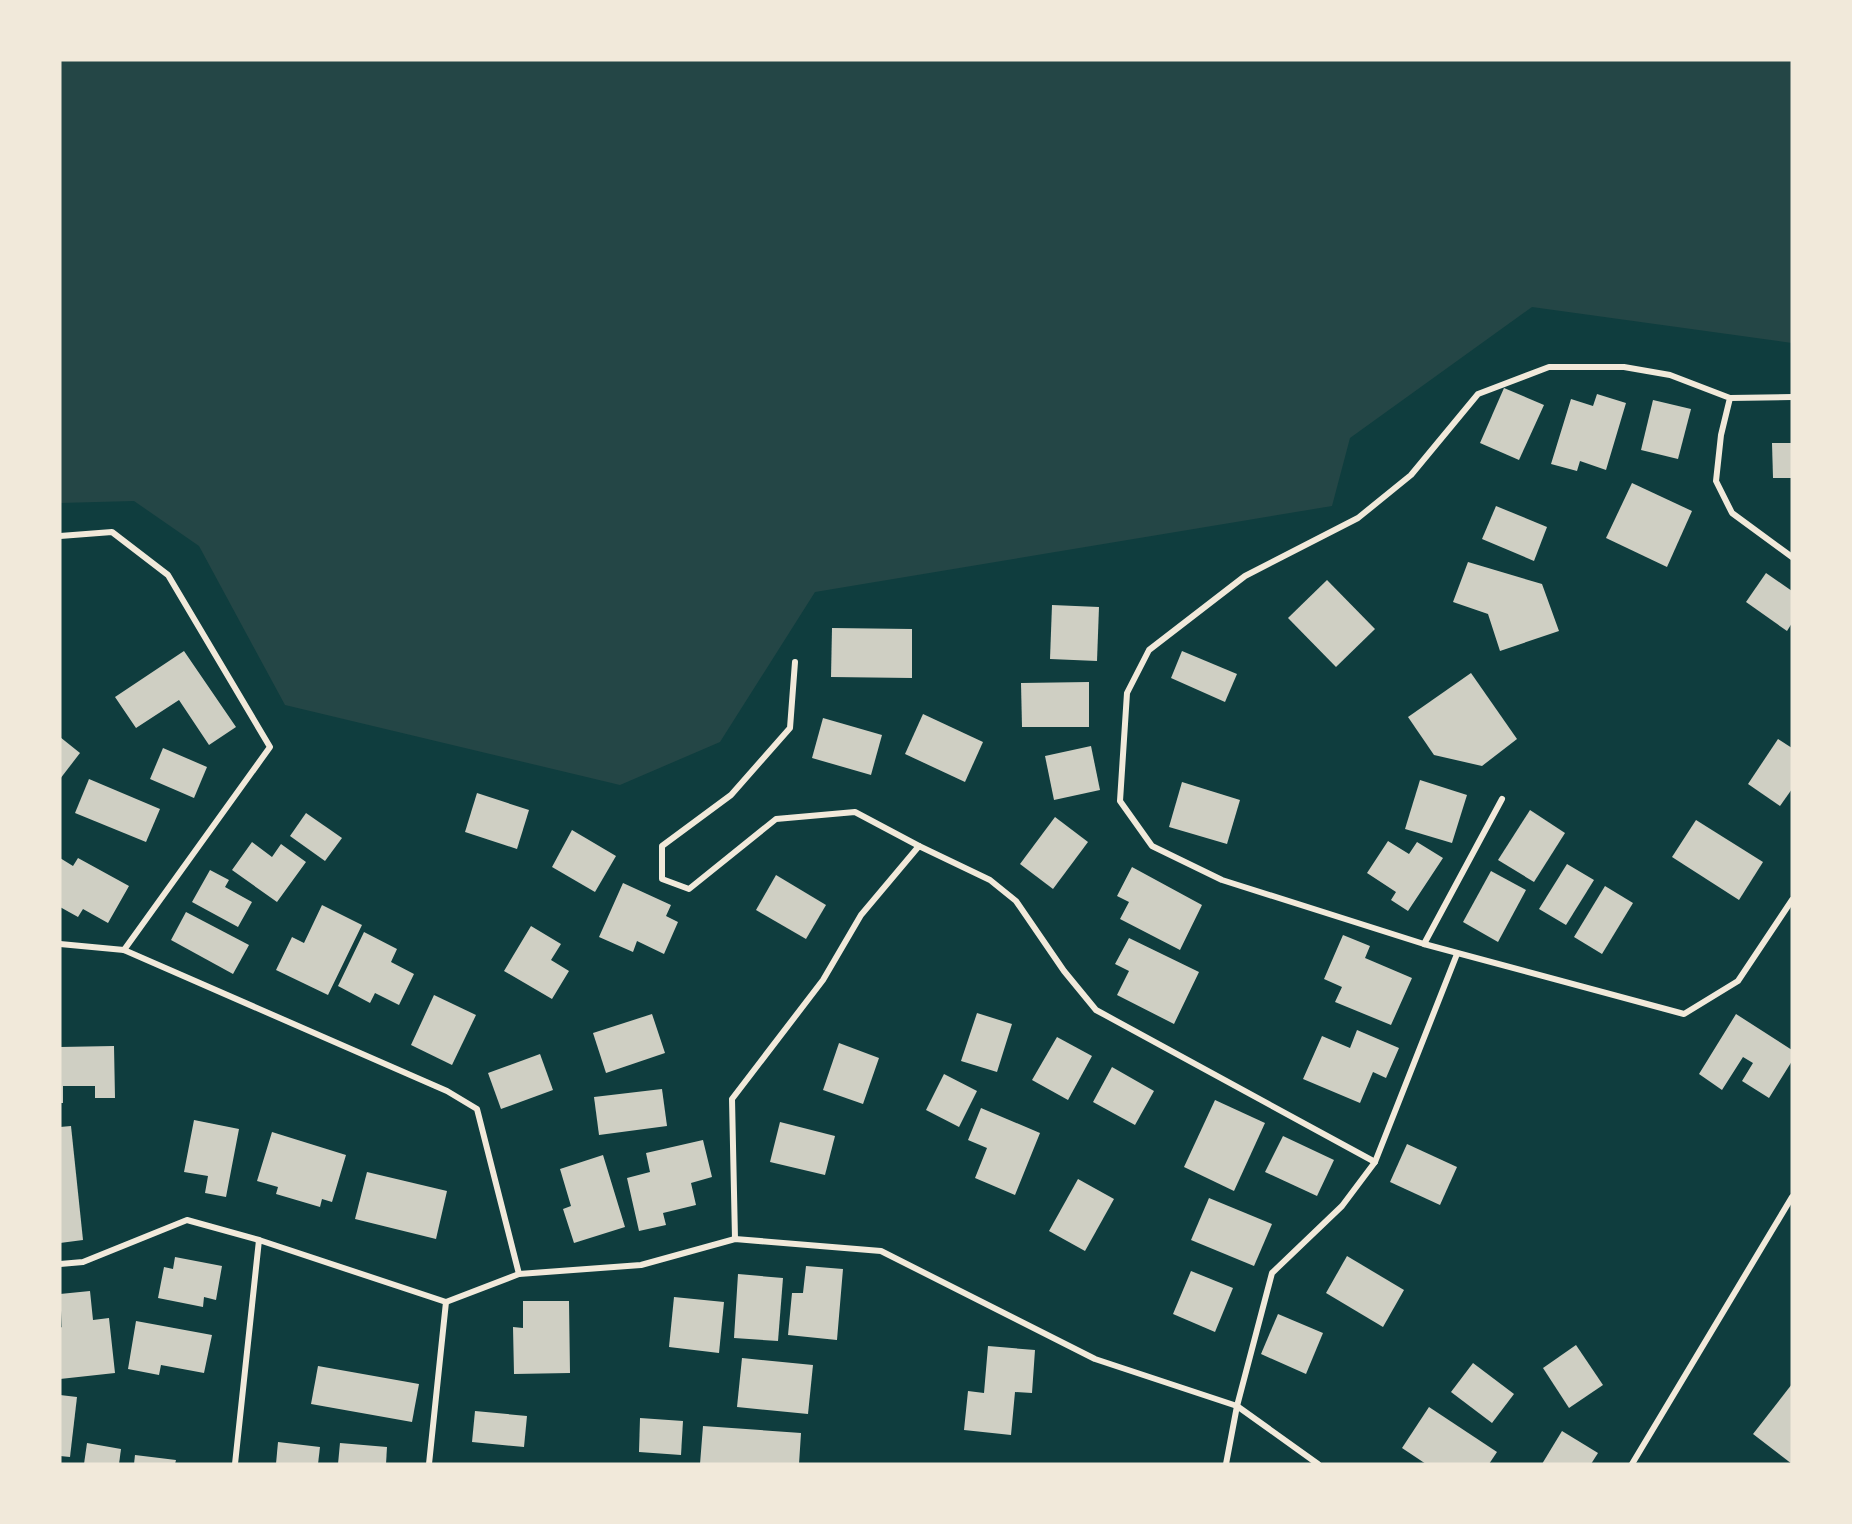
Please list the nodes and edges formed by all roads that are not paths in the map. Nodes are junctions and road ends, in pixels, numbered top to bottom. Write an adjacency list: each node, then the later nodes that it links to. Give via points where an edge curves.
1 (1792, 397): 2 (street)
2 (1730, 398): 4 (street, via 1716,481 1732,513); 10 (street, via 1670,375 1623,368 1549,367 1478,394 1411,475 1358,518 1245,576 1149,650 1127,693 1120,801 1152,846 1222,880)
3 (60, 536): 11 (street, via 112,532 168,575 270,747)
4 (1792, 556)
5 (795, 662): 7 (street, via 790,728 731,795 662,846 662,879 689,889 776,819 855,812)
6 (1502, 799): 10 (street)
7 (919, 846): 13 (street, via 990,880 1016,901 1096,1010); 15 (street, via 861,915 823,980 732,1099)
8 (1792, 900): 12 (street, via 1738,981 1684,1014)
9 (60, 944): 11 (street)
10 (1424, 944): 12 (street)
11 (124, 950): 18 (street, via 447,1091 477,1109)
12 (1457, 954): 13 (street)
13 (1375, 1162): 20 (street, via 1342,1206 1272,1273)
14 (1792, 1197): 25 (street)
15 (735, 1239): 18 (street, via 641,1265); 20 (street, via 881,1251 1095,1359)
16 (259, 1240): 17 (street, via 187,1220 83,1262); 19 (street); 21 (street)
17 (60, 1264)
18 (519, 1274): 19 (street)
19 (446, 1302): 22 (street)
20 (1237, 1406): 23 (street); 24 (street)
21 (235, 1464)
22 (429, 1464)
23 (1226, 1464)
24 (1318, 1464)
25 (1632, 1464)

